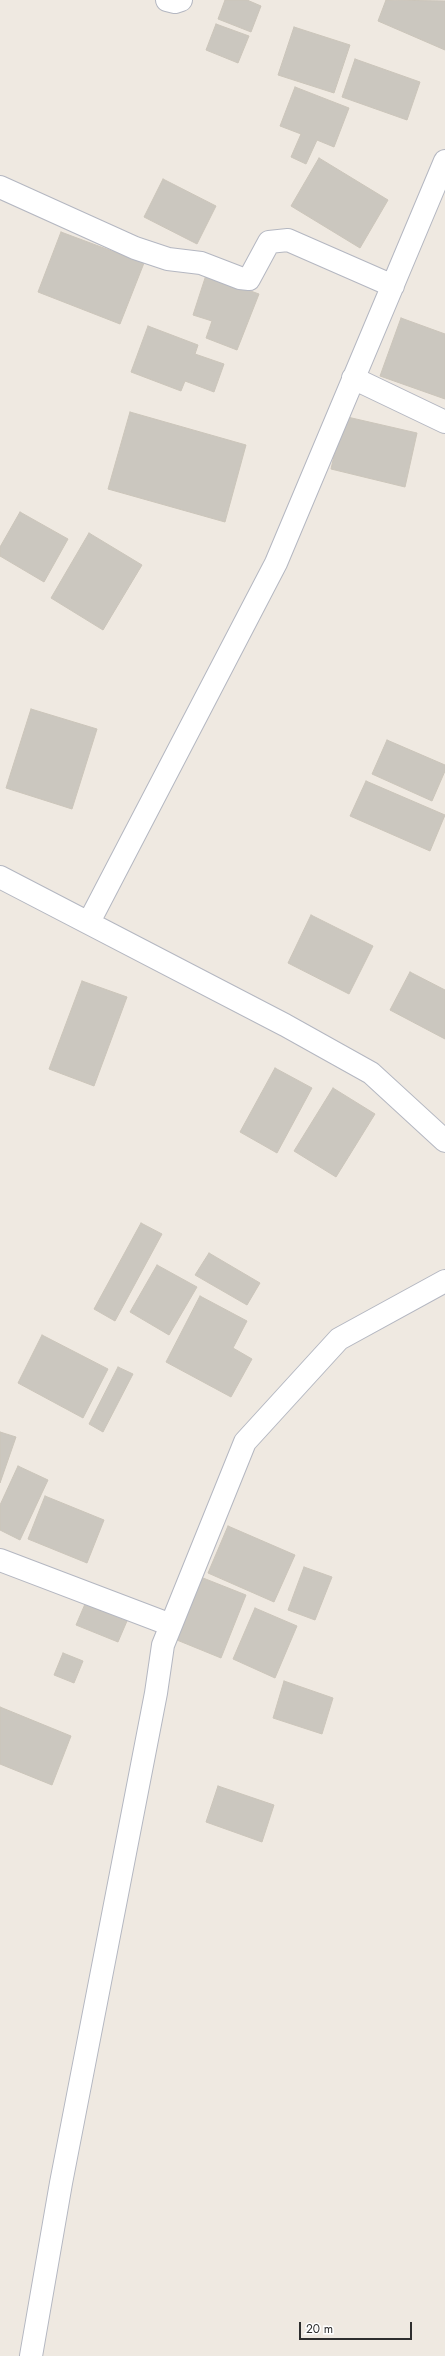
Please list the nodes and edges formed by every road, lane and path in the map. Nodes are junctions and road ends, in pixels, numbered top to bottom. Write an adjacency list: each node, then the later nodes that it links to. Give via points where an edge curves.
1 (166, 0): 2 (street)
2 (181, 0)
3 (445, 161): 5 (street)
4 (0, 187): 5 (street, via 135,248 168,259 201,263 240,278 249,279 269,242 288,240)
5 (393, 286): 6 (street)
6 (353, 378): 7 (street); 9 (street, via 276,563)
7 (445, 422)
8 (0, 877): 9 (street)
9 (88, 922): 10 (street, via 371,1073)
10 (445, 1142)
11 (445, 1281): 13 (street, via 339,1339 245,1442)
12 (0, 1560): 13 (street)
13 (171, 1624): 14 (street, via 163,1645 156,1693 61,2183)
14 (31, 2356)

